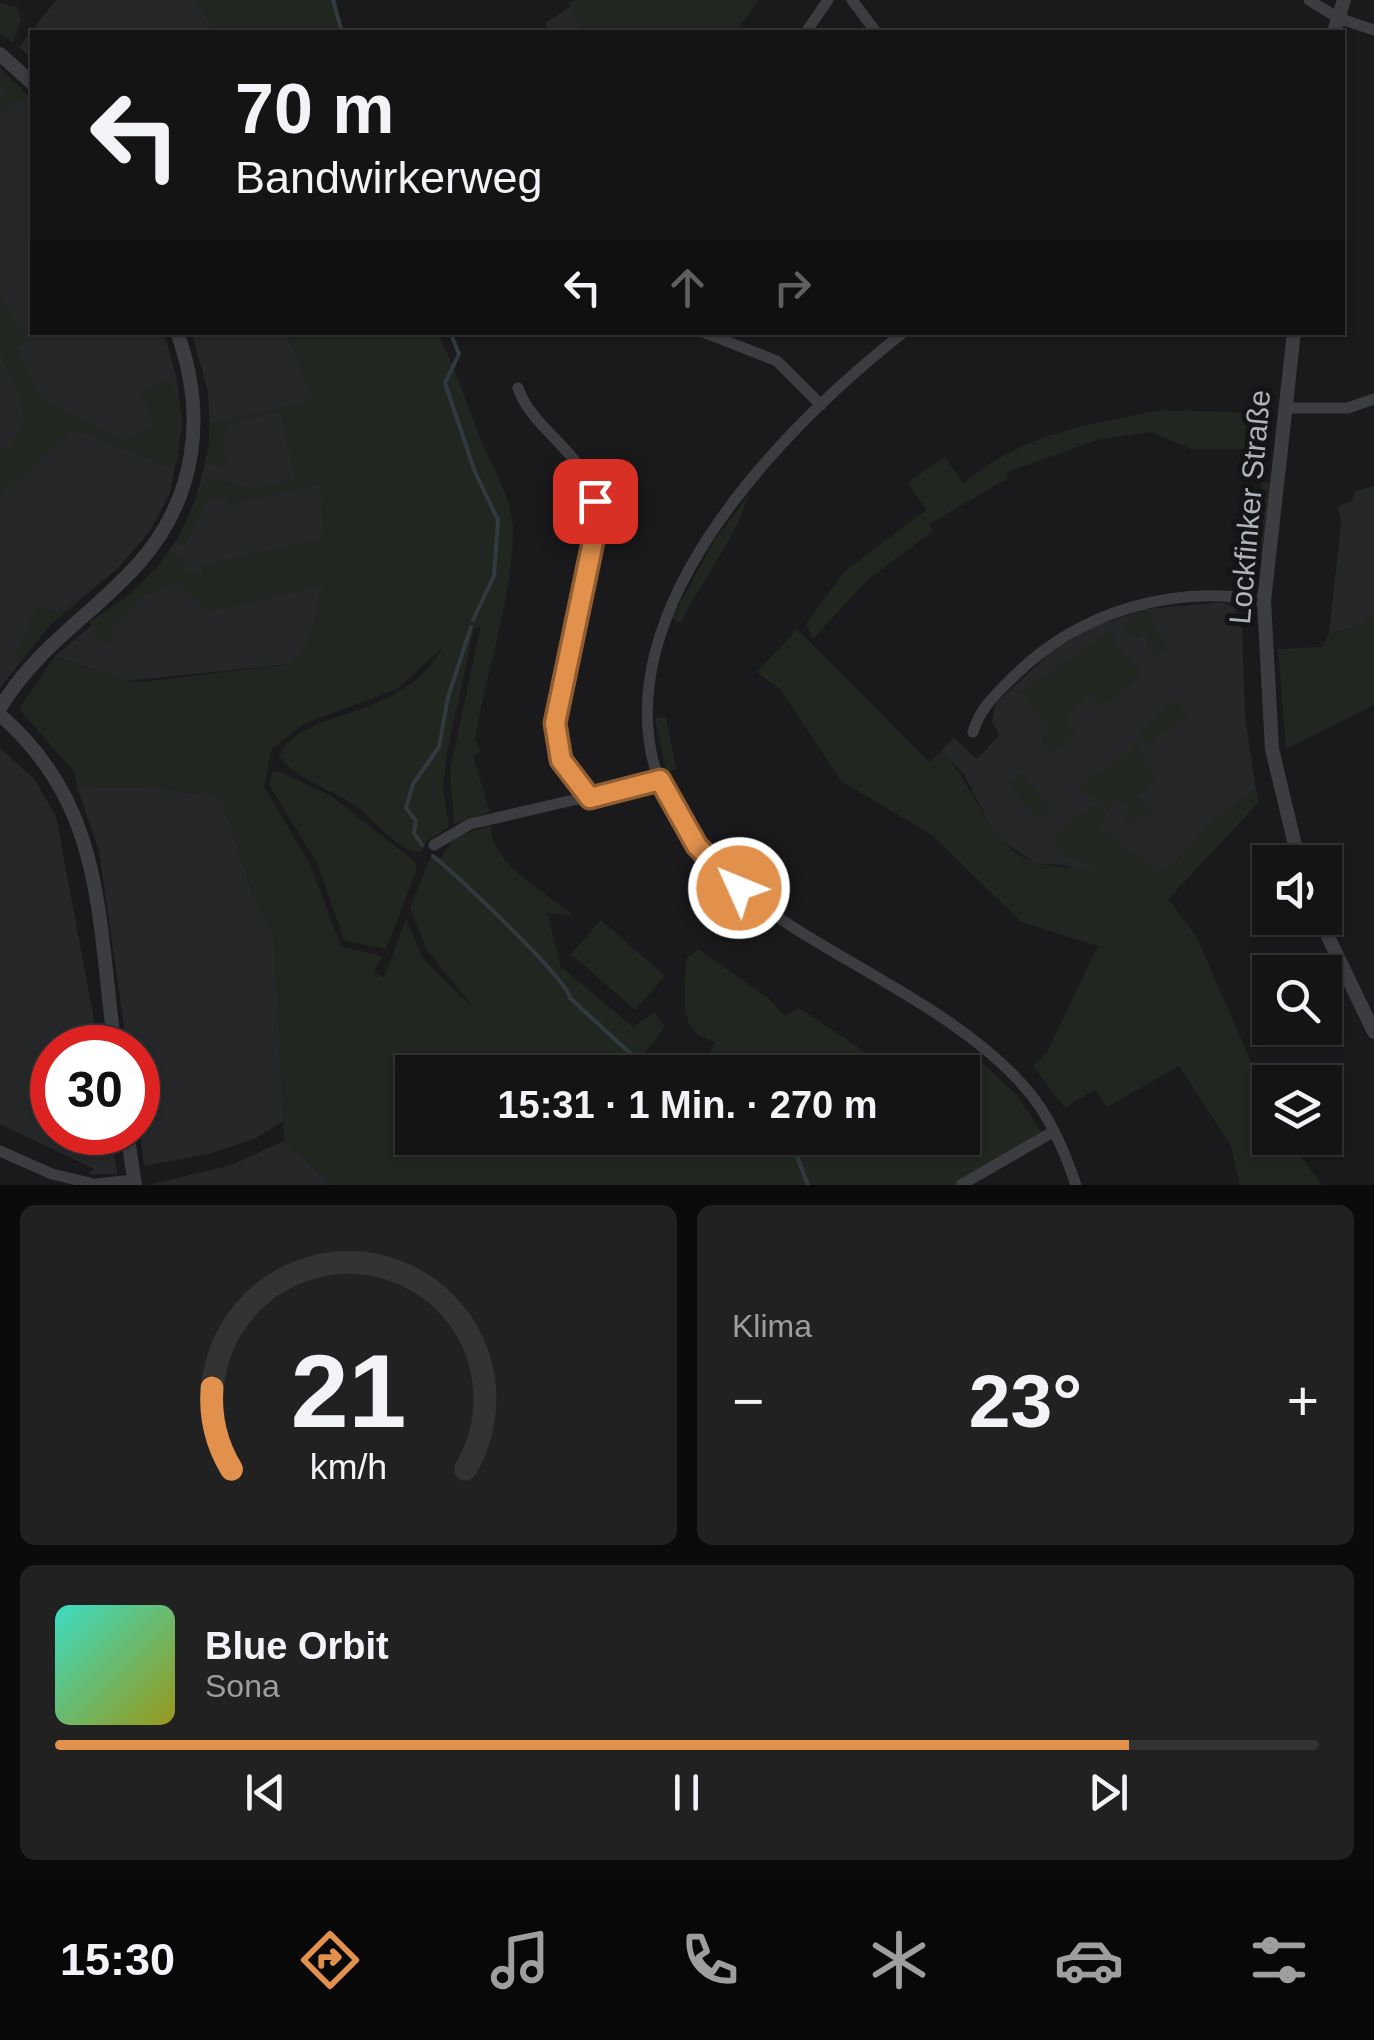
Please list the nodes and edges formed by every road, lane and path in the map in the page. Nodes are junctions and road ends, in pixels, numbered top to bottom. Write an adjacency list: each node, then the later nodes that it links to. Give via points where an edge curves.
1 (828, 0): 6 (street)
2 (852, 0): 7 (street)
3 (1309, 0): 5 (street)
4 (1344, 0): 5 (street)
5 (1336, 25): 8 (street)
6 (807, 30)
7 (874, 30)
8 (1374, 30)
9 (0, 54): 10 (street)
10 (30, 81)
11 (178, 335): 20 (street, via 194,406 193,457 180,500 136,566 56,636)
12 (711, 335): 17 (street, via 777,361)
13 (901, 335): 17 (street)
14 (1294, 335): 18 (street, Lockfinker Straße)
15 (518, 388): 24 (street, via 523,403 575,459 595,501 594,537 555,723 561,760)
16 (1374, 399): 18 (street, via 1348,408)
17 (821, 405): 23 (street, via 730,505 670,602 648,690 650,751)
18 (1287, 408): 19 (street, Lockfinker Straße)
19 (1264, 601): 22 (street, via 1179,598 1091,621 1018,672 983,708); 26 (street, Lockfinker Straße, via 1272,750)
20 (0, 708)
21 (0, 716): 28 (street, via 52,768 83,832)
22 (973, 732)
23 (660, 780): 24 (street); 30 (street, via 697,846 739,888 989,1053 1028,1091)
24 (590, 798): 25 (street, via 470,824)
25 (434, 845)
26 (1295, 845)
27 (1327, 935): 29 (street)
28 (112, 1025)
29 (1374, 1032)
30 (1054, 1131): 35 (street); 36 (street)
31 (0, 1151): 34 (street)
32 (130, 1155): 33 (street)
33 (134, 1182): 34 (street)
34 (89, 1184)
35 (961, 1185)
36 (1076, 1185)

